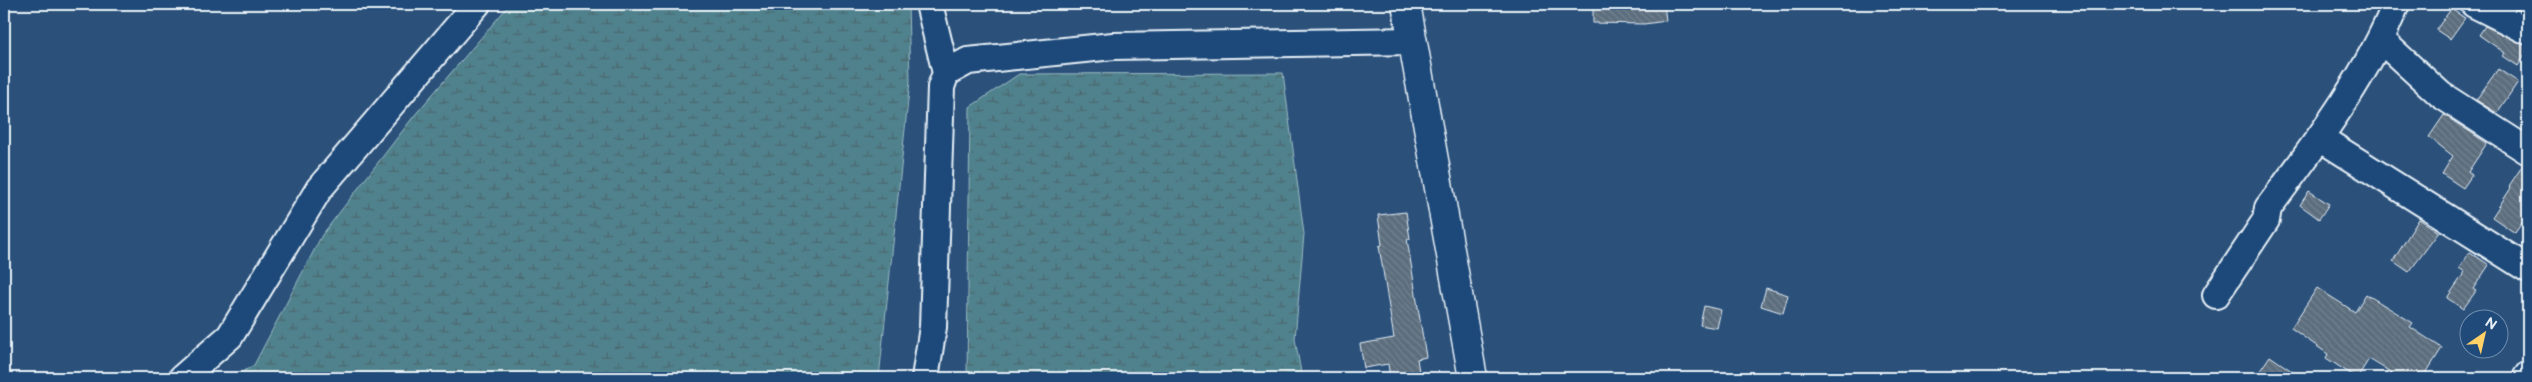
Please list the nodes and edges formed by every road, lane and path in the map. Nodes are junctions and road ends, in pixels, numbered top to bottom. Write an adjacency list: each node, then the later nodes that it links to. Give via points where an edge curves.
1 (478, 4): 14 (street, via 319,189 230,336)
2 (929, 4): 9 (street)
3 (1406, 4): 8 (main road)
4 (2396, 4): 7 (street)
5 (2474, 4): 6 (street)
6 (2528, 31)
7 (2381, 40): 10 (street); 11 (street, via 2441,95)
8 (1413, 42): 9 (street, via 1113,46 968,61); 16 (main road)
9 (946, 73): 15 (street, via 941,87 933,327)
10 (2320, 138): 12 (street); 13 (street, via 2268,208 2266,220)
11 (2528, 151)
12 (2528, 269)
13 (2216, 295)
14 (182, 378)
15 (925, 378)
16 (1473, 378)

